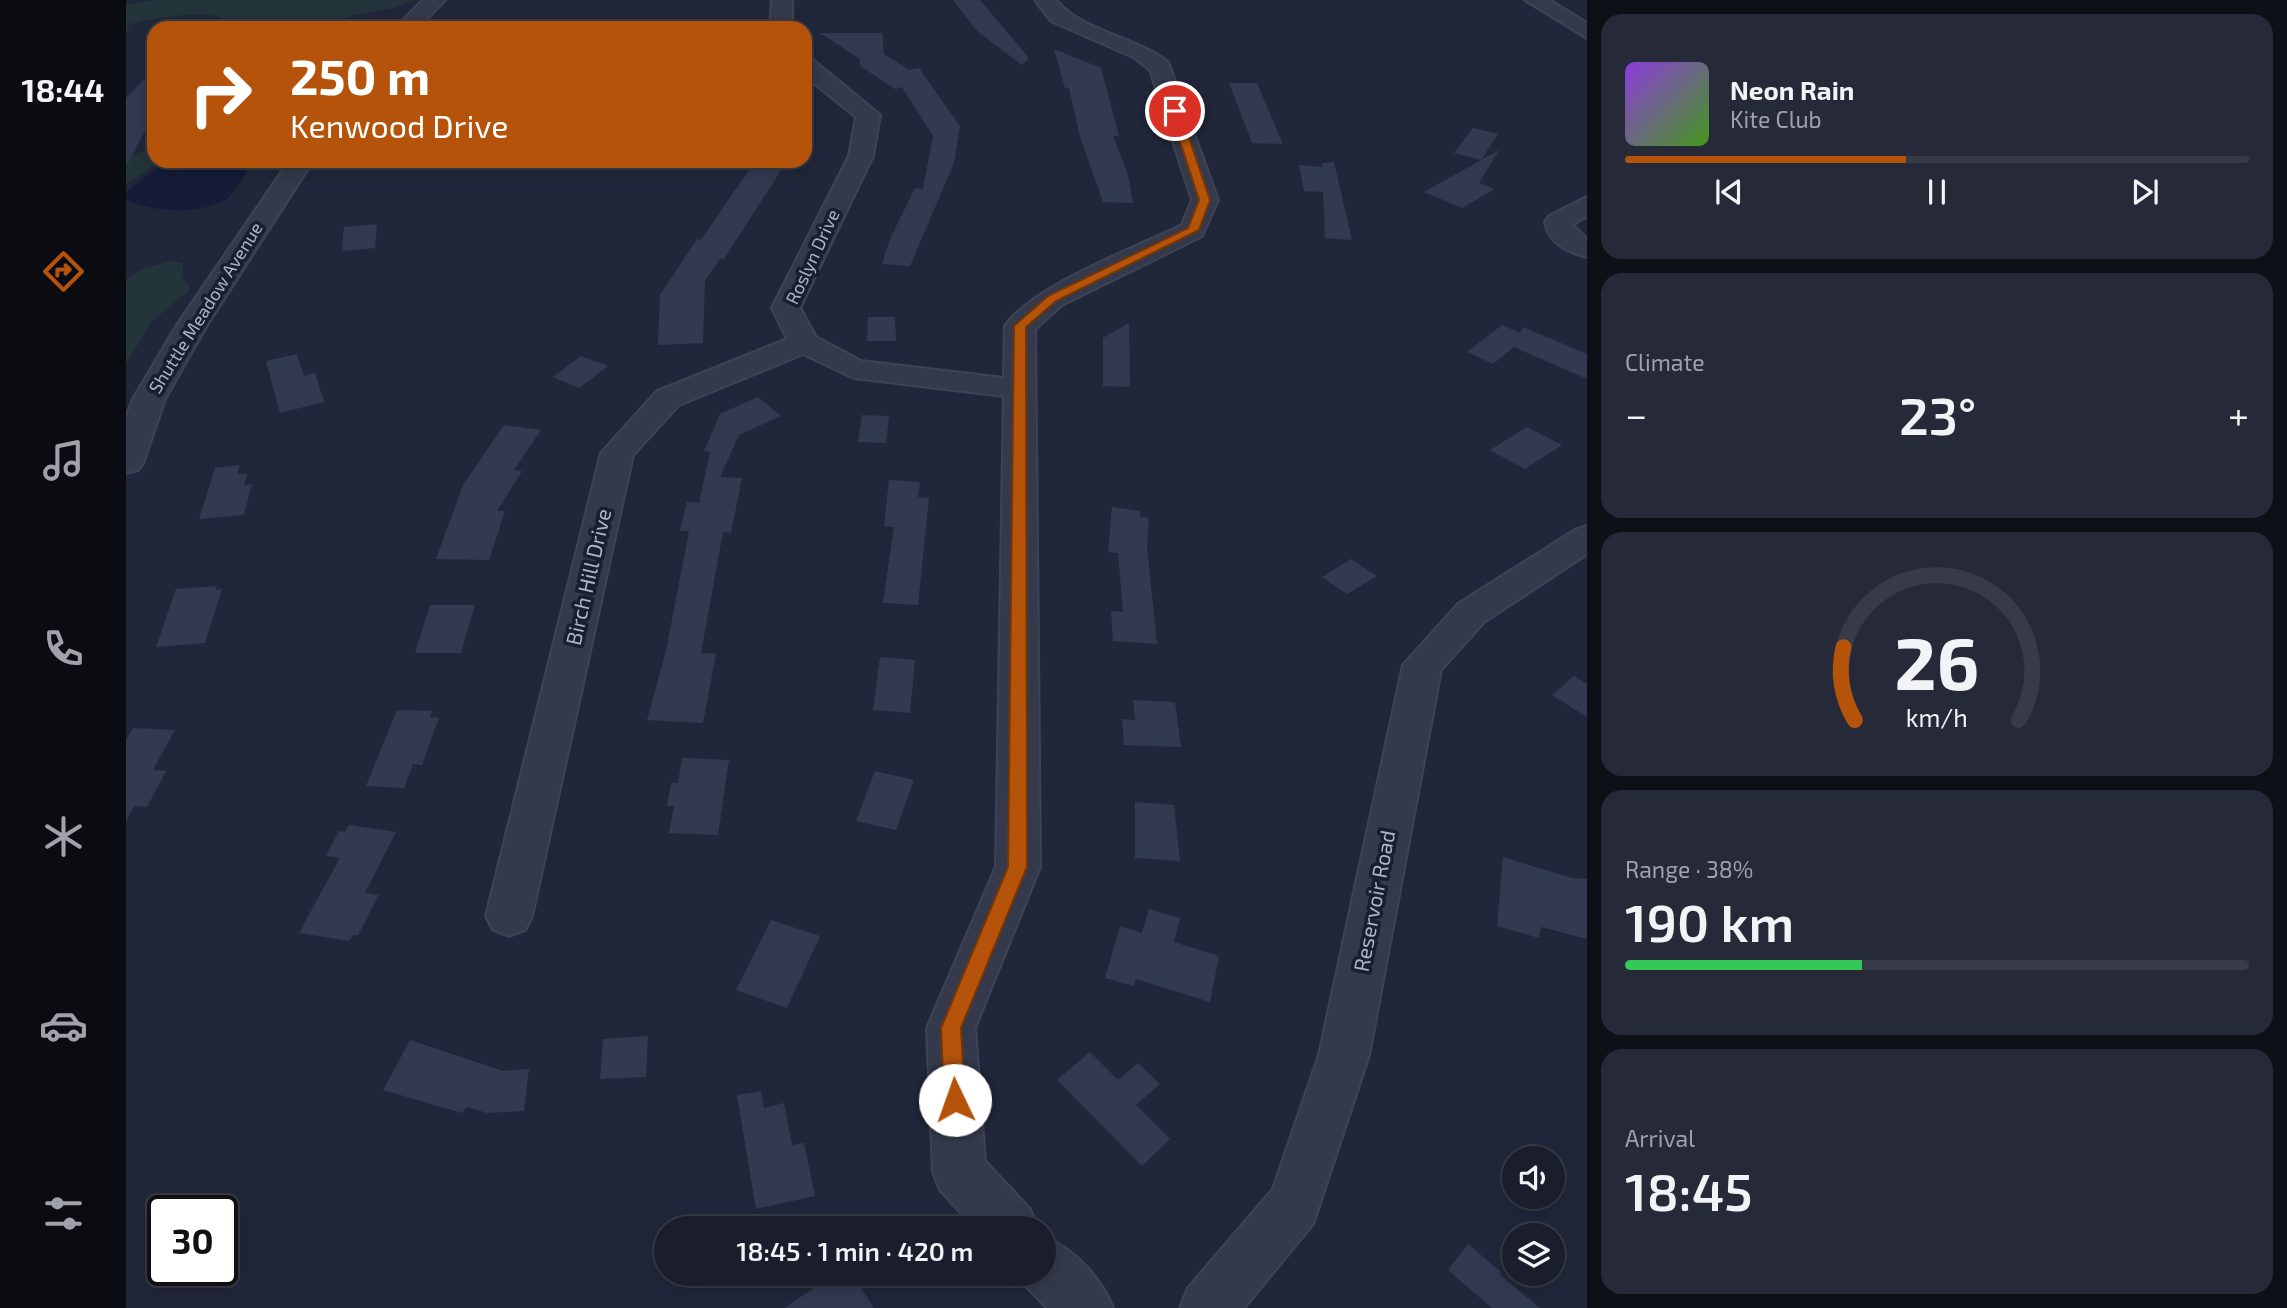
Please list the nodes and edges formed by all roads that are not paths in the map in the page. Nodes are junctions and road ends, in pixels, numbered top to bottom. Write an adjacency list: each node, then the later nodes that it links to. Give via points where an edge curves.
1 (435, 0): 5 (street)
2 (782, 0): 6 (street)
3 (1045, 0): 13 (street, via 1058,17 1141,52 1160,66 1205,200 1193,230 1052,299 1020,326)
4 (1535, 0): 7 (street)
5 (413, 21)
6 (781, 21)
7 (1587, 32)
8 (812, 71): 12 (street, Roslyn Drive, via 868,115 861,156 786,308)
9 (296, 168): 14 (street, Shuttle Meadow Avenue, via 192,325 149,399)
10 (1587, 205): 11 (street, via 1564,217 1558,228)
11 (1587, 249)
12 (804, 343): 13 (street, via 854,369); 16 (street, Birch Hill Drive, via 668,398 617,453)
13 (1020, 389): 17 (street, via 1018,867 951,1028 959,1172)
14 (126, 463)
15 (1587, 538): 20 (street, Reservoir Road, via 1471,613 1422,665 1344,1055 1294,1205)
16 (509, 916)
17 (1000, 1216)
18 (1056, 1277): 19 (street)
19 (1084, 1308)
20 (1208, 1308)

